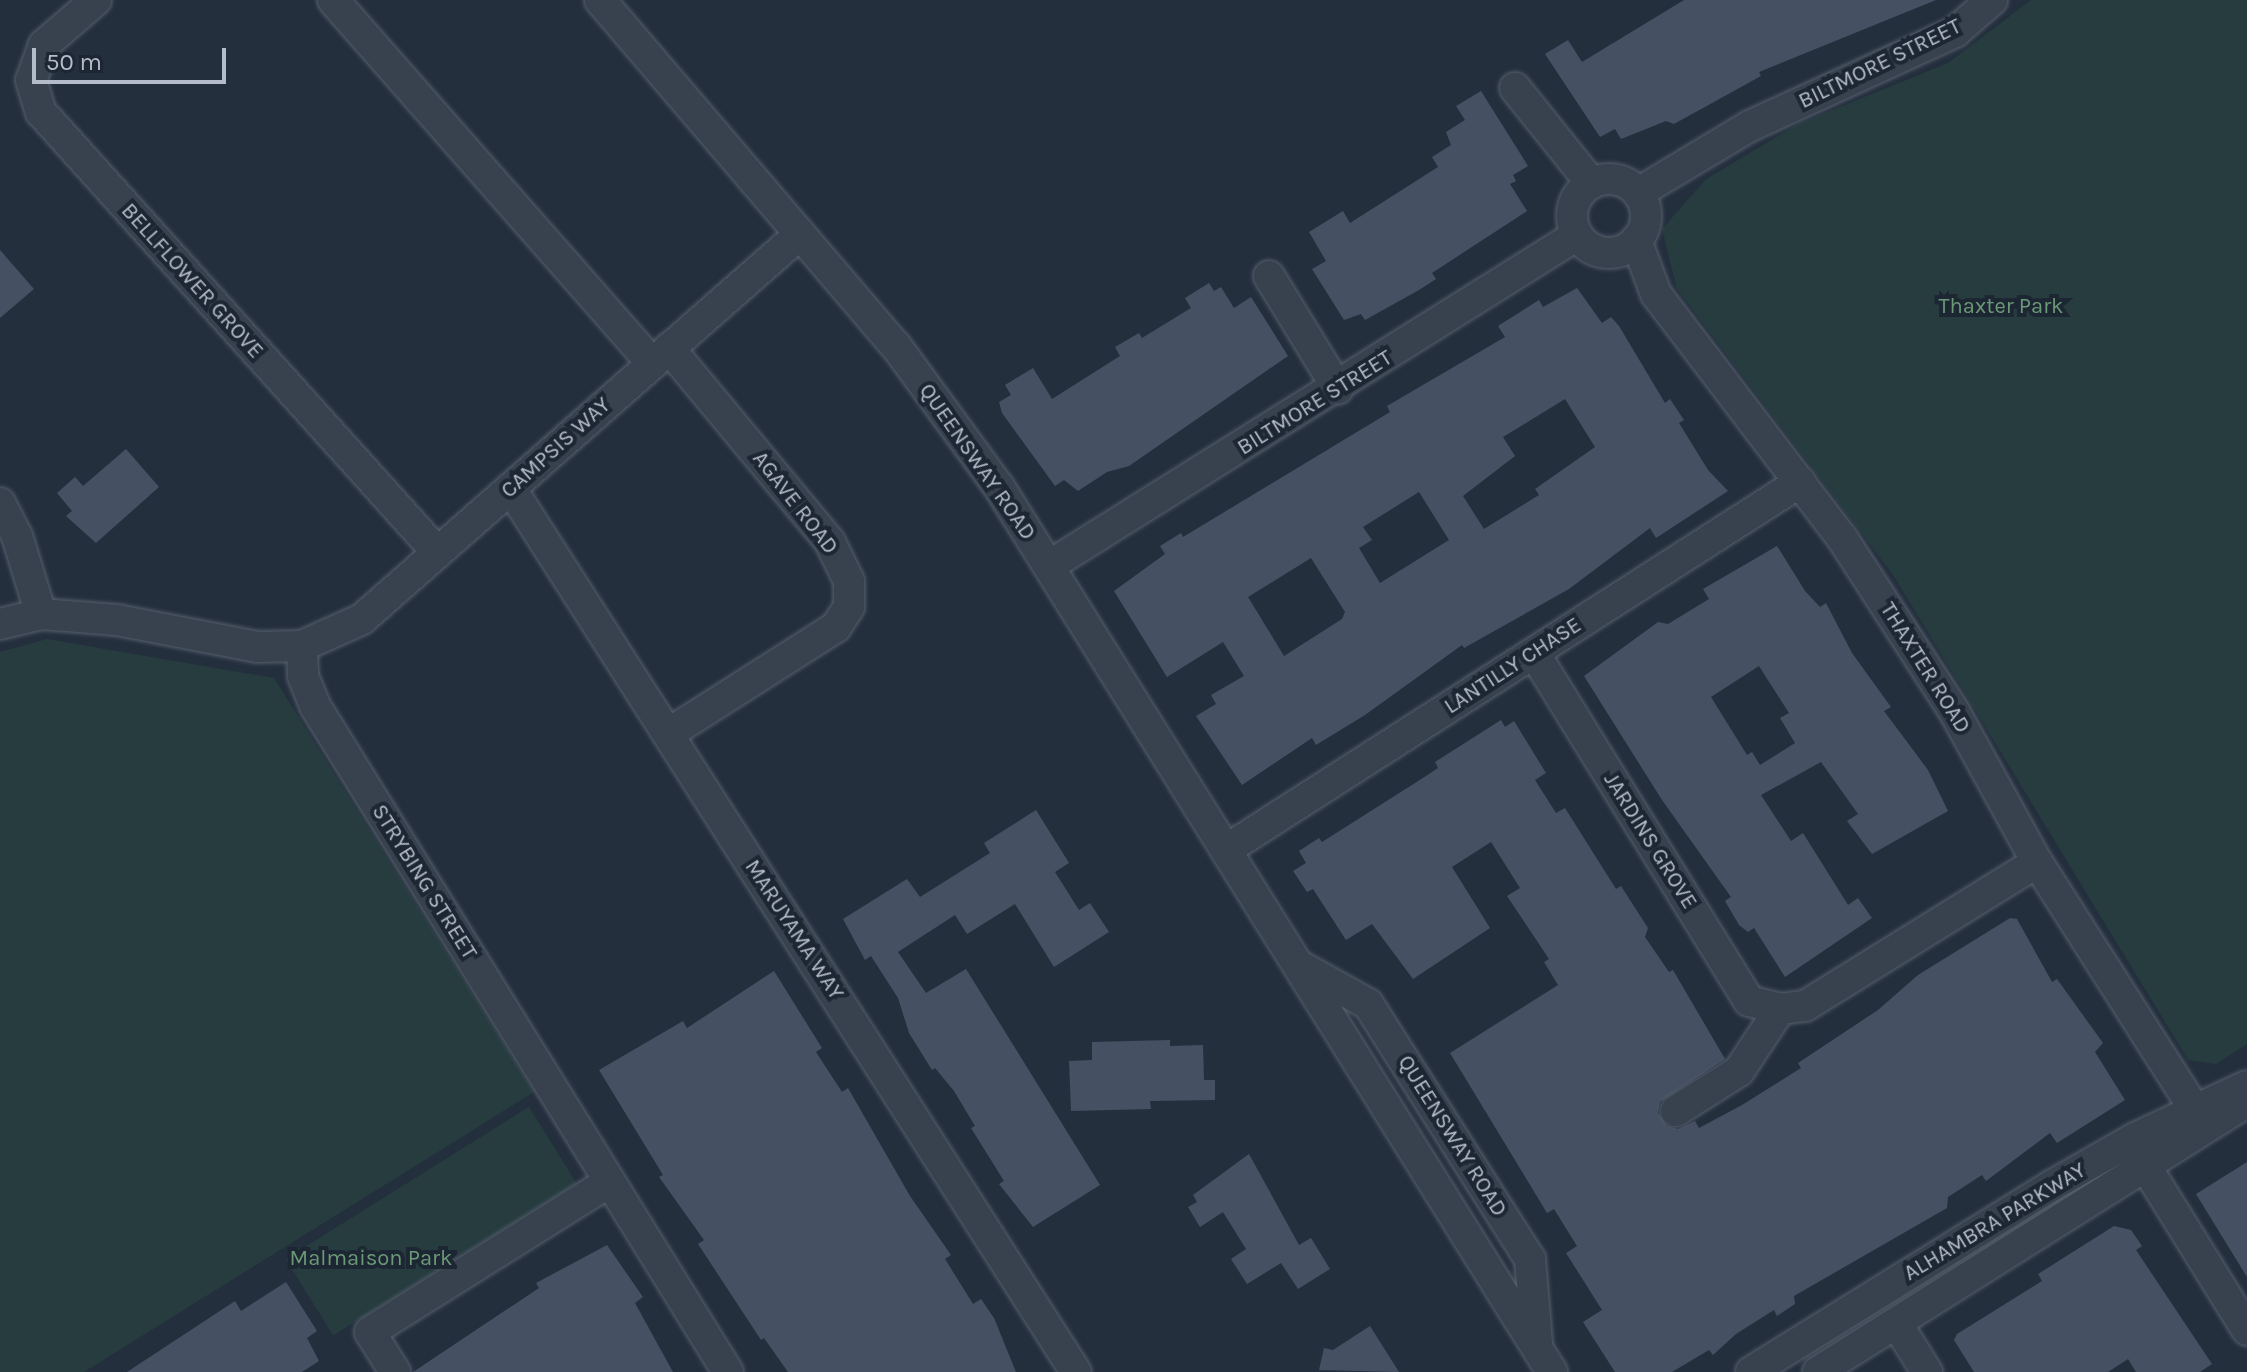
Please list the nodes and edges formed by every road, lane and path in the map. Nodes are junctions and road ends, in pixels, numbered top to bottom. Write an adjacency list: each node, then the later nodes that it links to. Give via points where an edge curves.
1 (96, 0): 17 (street, BELLFLOWER GROVE, via 44,45 31,80 41,112)
2 (333, 0): 12 (street)
3 (600, 0): 8 (street, QUEENSWAY ROAD)
4 (1992, 0): 7 (street, BILTMORE STREET, via 1955,32 1750,126)
5 (1515, 88): 6 (street)
6 (1591, 183): 7 (street, via 1611,179); 9 (street, via 1572,212)
7 (1638, 193): 10 (street, via 1646,217)
8 (800, 234): 12 (street, CAMPSIS WAY); 18 (street, QUEENSWAY ROAD, via 896,346)
9 (1577, 235): 10 (street, via 1606,253); 13 (street, BILTMORE STREET)
10 (1636, 240): 14 (street, THAXTER ROAD, via 1656,294)
11 (1269, 276): 13 (street)
12 (661, 356): 15 (street, CAMPSIS WAY); 23 (street, AGAVE ROAD, via 830,542 849,581 849,607 836,627)
13 (1338, 389): 18 (street, BILTMORE STREET)
14 (1800, 482): 22 (street, LANTILLY CHASE); 25 (street, THAXTER ROAD, via 1955,713)
15 (511, 489): 17 (street, CAMPSIS WAY); 23 (street, MARUYAMA WAY)
16 (0, 503): 19 (street, via 17,536)
17 (437, 552): 21 (street, CAMPSIS WAY, via 362,619)
18 (1049, 566): 24 (street, QUEENSWAY ROAD)
19 (41, 614): 20 (street); 21 (street, via 117,620 257,647)
20 (0, 624)
21 (302, 646): 33 (street, STRYBING STREET, via 303,676 315,706)
22 (1534, 653): 24 (street, LANTILLY CHASE); 27 (street, JARDINS GROVE, via 1749,1001)
23 (668, 734): 39 (street, MARUYAMA WAY)
24 (1226, 850): 26 (street, QUEENSWAY ROAD)
25 (2037, 862): 27 (street, via 1805,1006); 30 (street, THAXTER ROAD)
26 (1298, 965): 36 (street, QUEENSWAY ROAD); 36 (street, QUEENSWAY ROAD, via 1368,1004 1530,1259)
27 (1780, 1009): 31 (street, via 1739,1071)
28 (2247, 1086): 30 (street, ALHAMBRA PARKWAY)
29 (2247, 1101): 32 (street, ALHAMBRA PARKWAY)
30 (2195, 1110): 40 (street, ALHAMBRA PARKWAY, via 2051,1186)
31 (1676, 1111)
32 (2146, 1167): 34 (street, ALHAMBRA PARKWAY); 35 (street)
33 (609, 1182): 37 (street, via 370,1332); 38 (street, STRYBING STREET)
34 (1897, 1324): 41 (street, ALHAMBRA PARKWAY); 42 (street)
35 (2247, 1330)
36 (1545, 1361)
37 (395, 1372)
38 (728, 1372)
39 (1076, 1372)
40 (1751, 1372)
41 (1818, 1372)
42 (1927, 1372)

